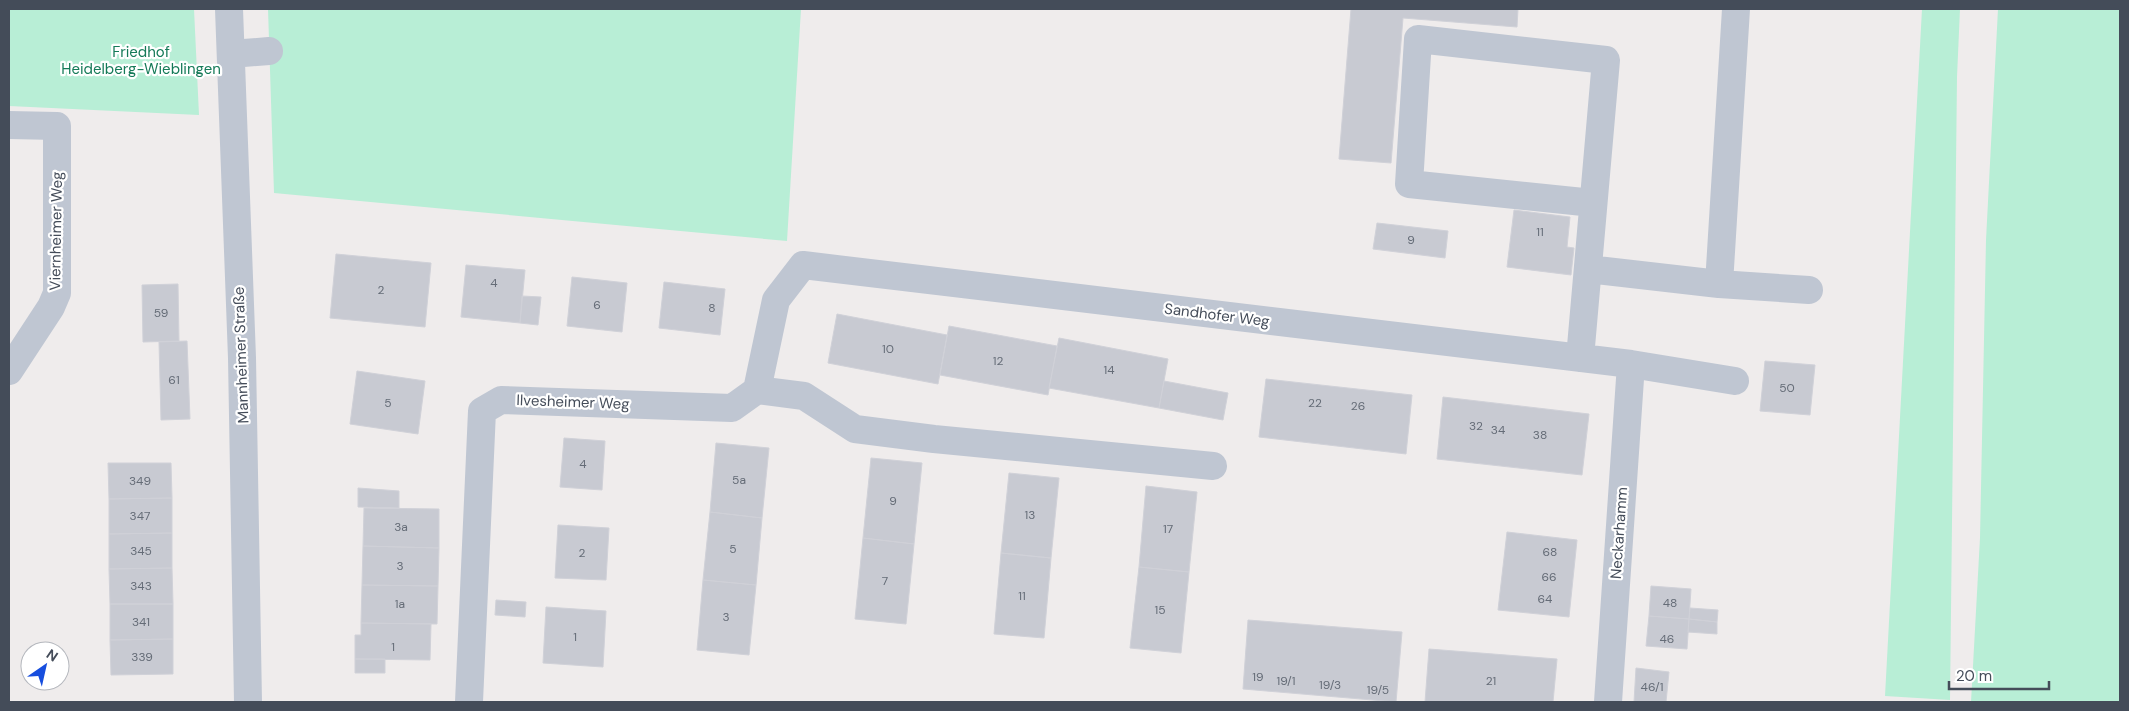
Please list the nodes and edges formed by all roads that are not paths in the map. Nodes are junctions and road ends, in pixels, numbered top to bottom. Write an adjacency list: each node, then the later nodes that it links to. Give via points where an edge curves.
1 (229, 9): 4 (street, Mannheimer Straße)
2 (1736, 9): 8 (street)
3 (269, 51): 4 (street)
4 (231, 54): 16 (street, Mannheimer Straße, via 242,358)
5 (9, 125): 12 (street, Viernheimer Weg, via 57,126 57,293)
6 (1593, 203): 6 (street, via 1606,60 1418,39 1409,184); 7 (street)
7 (1588, 269): 8 (street); 10 (street)
8 (1719, 284): 9 (street)
9 (1810, 290)
10 (1580, 358): 11 (street, Sandhofer Weg); 14 (street, Sandhofer Weg, via 803,265 776,300)
11 (1630, 364): 13 (street, Sandhofer Weg); 18 (street, Neckarhamm)
12 (9, 370)
13 (1735, 382)
14 (757, 390): 15 (street, via 804,396 855,429); 17 (street, Ilvesheimer Weg, via 732,408 501,400 482,411)
15 (1213, 466)
16 (248, 702)
17 (470, 702)
18 (1608, 702)

